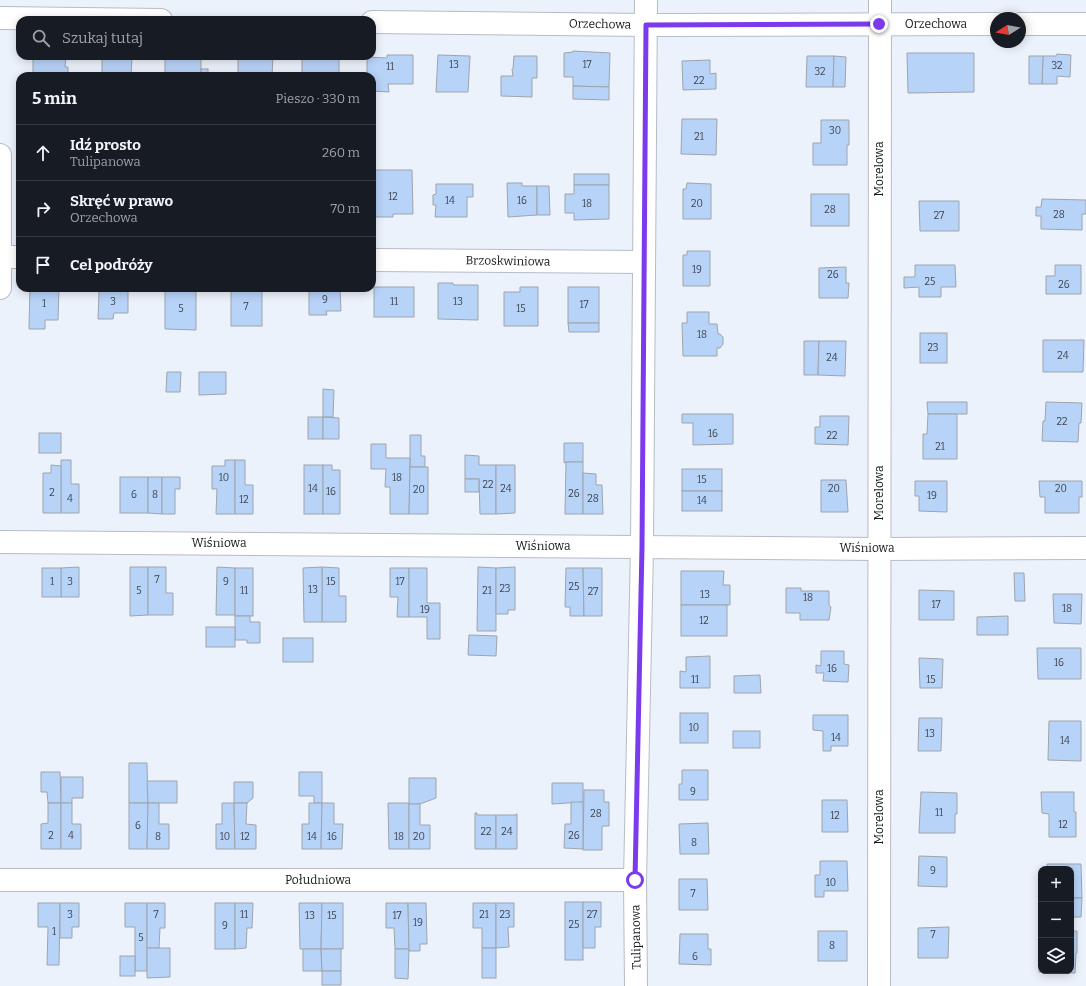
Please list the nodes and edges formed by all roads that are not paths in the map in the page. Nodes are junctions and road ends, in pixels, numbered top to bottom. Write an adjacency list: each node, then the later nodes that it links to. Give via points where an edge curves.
1 (646, 0): 10 (street, Tulipanowa)
2 (880, 0): 6 (street, Morelowa)
3 (0, 18): 4 (street)
4 (16, 18)
5 (376, 22): 10 (street, Orzechowa)
6 (879, 24): 7 (street, Orzechowa); 10 (street, Orzechowa); 20 (street, Morelowa)
7 (990, 24)
8 (1026, 24): 9 (street)
9 (1086, 24)
10 (646, 25): 15 (street, Tulipanowa)
11 (0, 155): 12 (street)
12 (0, 257): 13 (street); 16 (street)
13 (16, 257)
14 (376, 260): 15 (street, Brzoskwiniowa)
15 (644, 262): 18 (street, Tulipanowa)
16 (0, 288)
17 (0, 542): 18 (street, Wiśniowa)
18 (642, 547): 20 (street, Wiśniowa); 22 (street, Tulipanowa)
19 (1086, 548): 20 (street, Wiśniowa)
20 (879, 549): 24 (street, Morelowa)
21 (0, 880): 22 (street, Południowa)
22 (635, 880): 23 (street, Tulipanowa)
23 (636, 986)
24 (879, 986)

